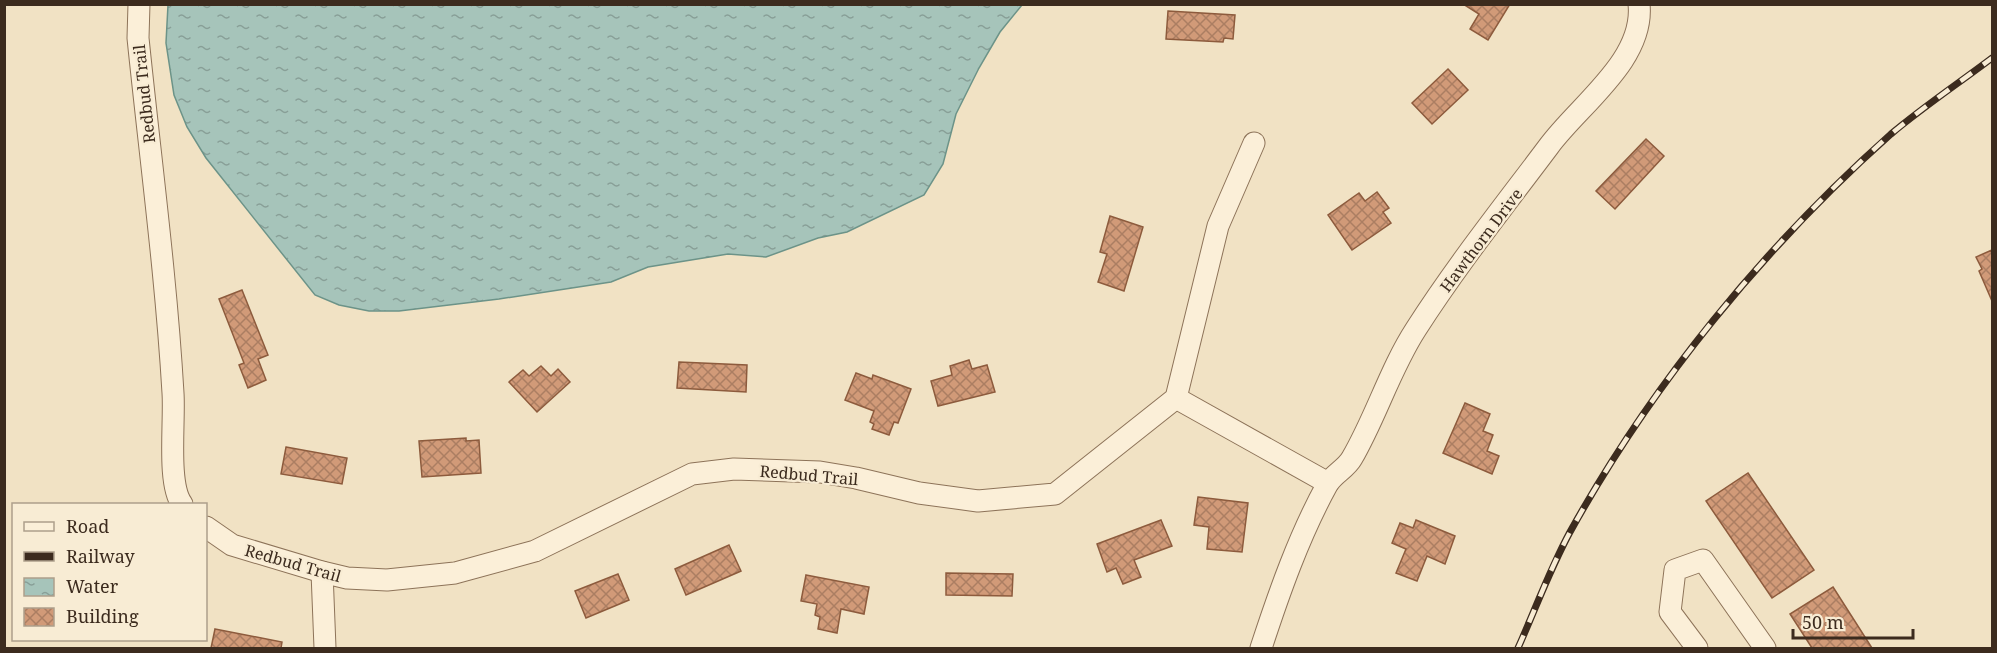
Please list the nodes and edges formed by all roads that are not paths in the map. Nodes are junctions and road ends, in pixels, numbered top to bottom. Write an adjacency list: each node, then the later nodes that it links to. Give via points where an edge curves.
1 (139, 4): 6 (street, Redbud Trail, via 139,48 168,302 173,473 175,492)
2 (1639, 4): 5 (street, Hawthorn Drive, via 1635,38 1630,46 1604,86 1561,131 1484,231 1415,330 1350,461)
3 (1254, 143): 4 (street, via 1218,226)
4 (1176, 398): 5 (street); 8 (street, Redbud Trail, via 1055,494 961,500 829,474 734,469 692,474 535,551 466,570 387,580)
5 (1328, 483): 10 (street, Hawthorn Drive, via 1283,582)
6 (181, 503)
7 (207, 528): 8 (street, Redbud Trail, via 232,545)
8 (322, 572): 9 (street)
9 (325, 648)
10 (1262, 648)
11 (1697, 648): 12 (street, via 1670,612 1675,570 1703,560)
12 (1765, 648)

